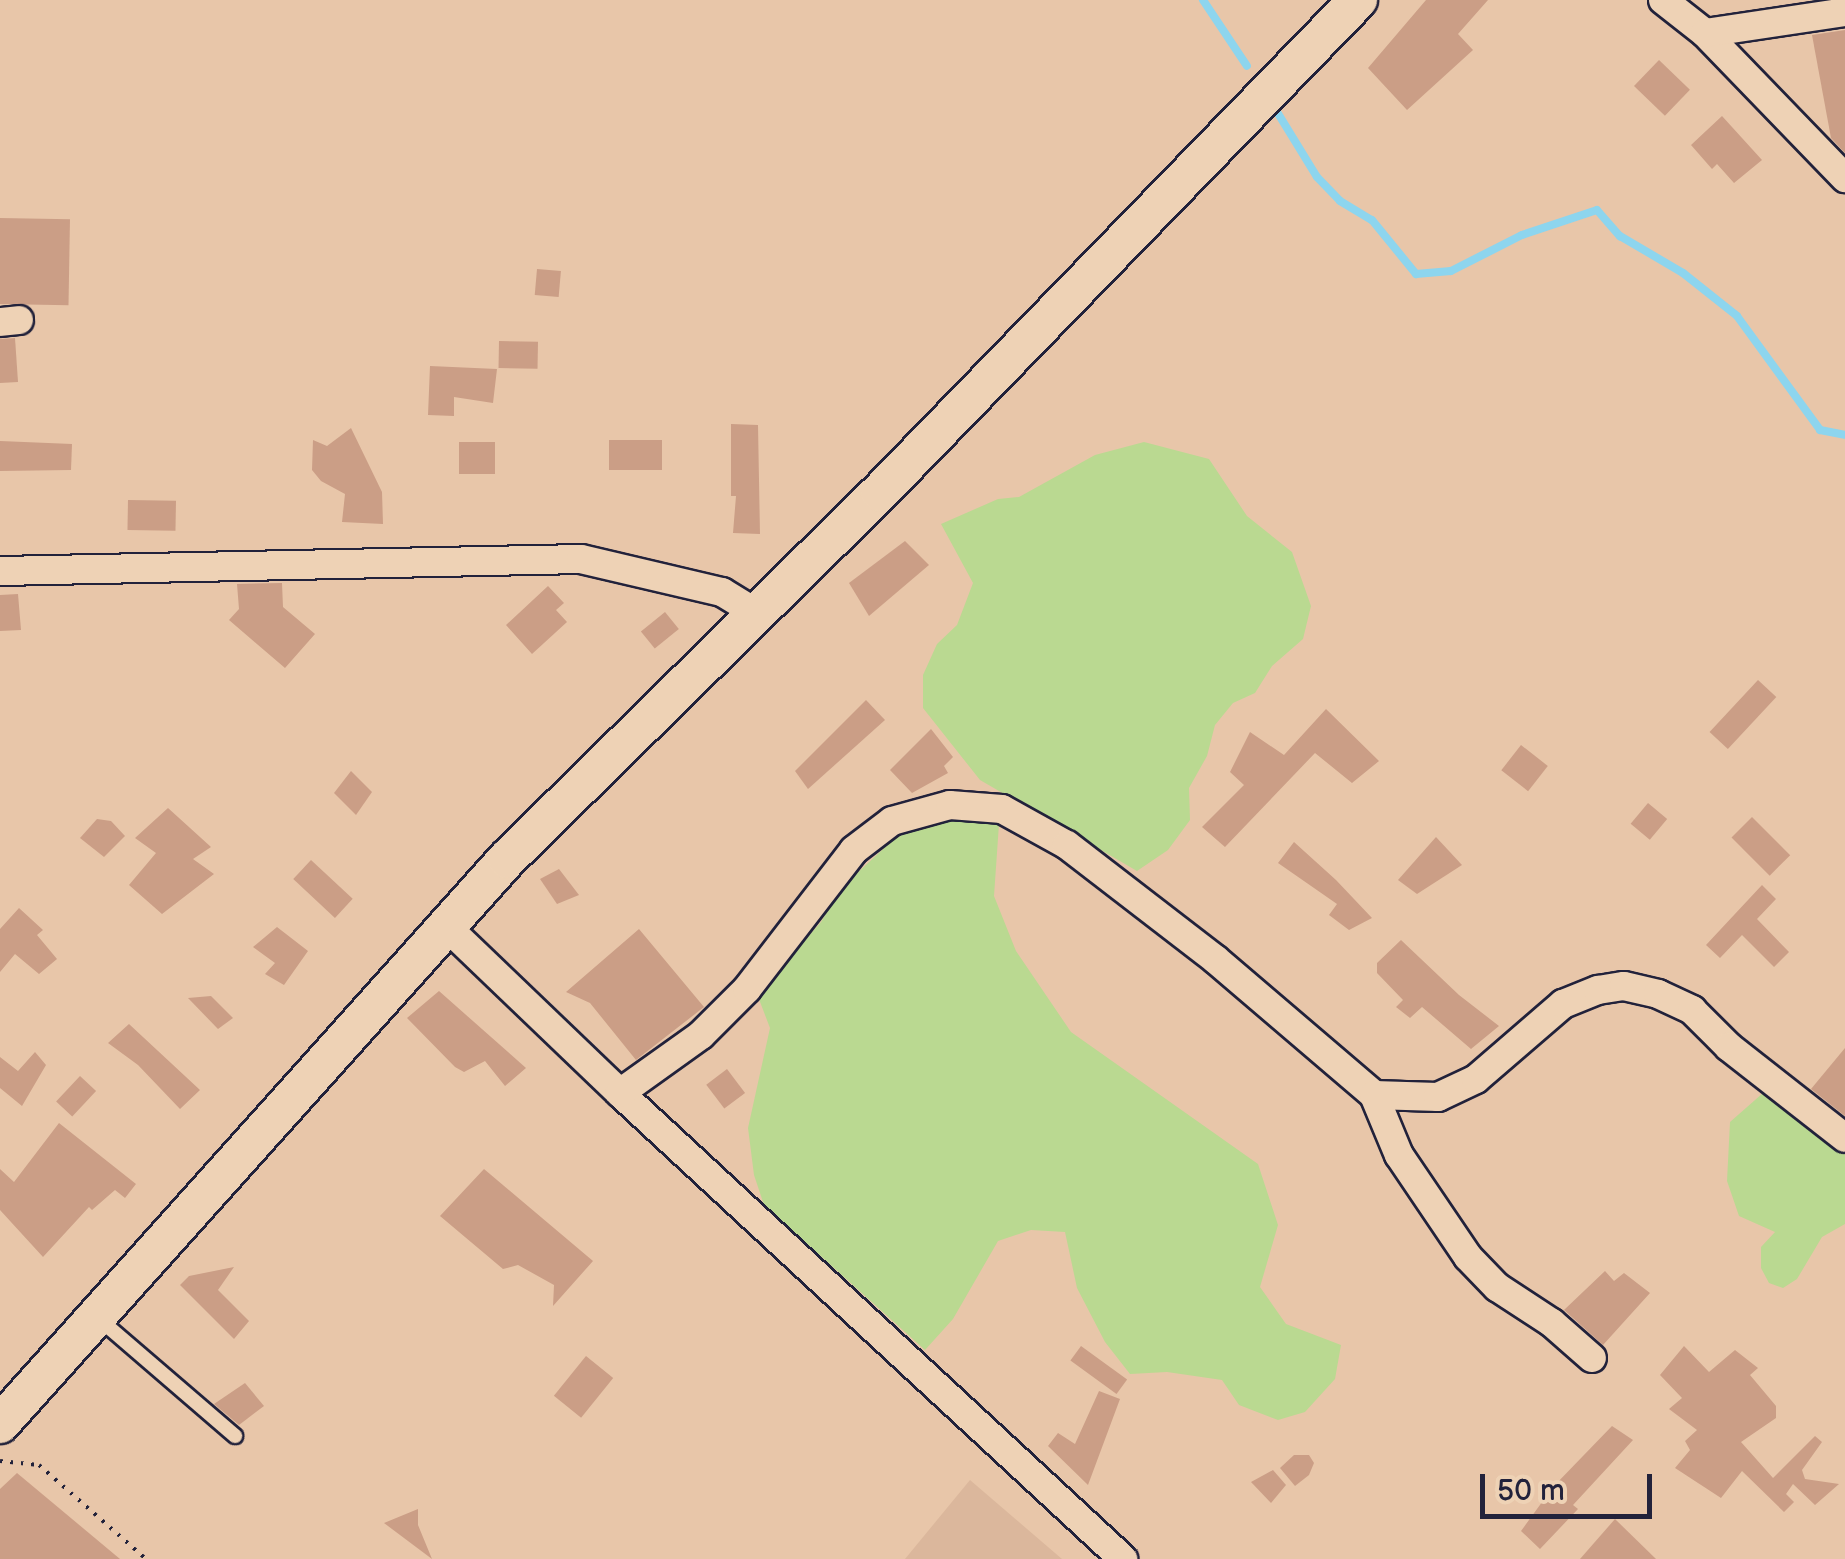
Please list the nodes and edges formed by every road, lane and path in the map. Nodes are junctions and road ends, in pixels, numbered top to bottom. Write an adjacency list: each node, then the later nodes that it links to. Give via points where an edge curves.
1 (1358, 0): 7 (main road)
2 (1664, 0): 4 (street)
3 (1845, 12): 4 (street)
4 (1705, 33): 5 (street)
5 (1845, 178)
6 (0, 571): 7 (street, via 581,560 722,592)
7 (758, 614): 8 (main road, via 507,860)
8 (448, 928): 9 (street); 12 (main road)
9 (620, 1093): 10 (street, via 701,1035 748,988 854,850 892,820 950,804 1002,810 1067,845); 17 (street)
10 (1374, 1095): 11 (street, via 1438,1097 1476,1079 1563,1004 1624,986 1692,1010); 13 (street, via 1400,1155 1468,1257)
11 (1845, 1138)
12 (97, 1317): 14 (main road); 15 (lane)
13 (1592, 1358)
14 (0, 1424)
15 (235, 1436)
16 (0, 1460): 18 (path, via 39,1465)
17 (1120, 1558)
18 (146, 1559)

